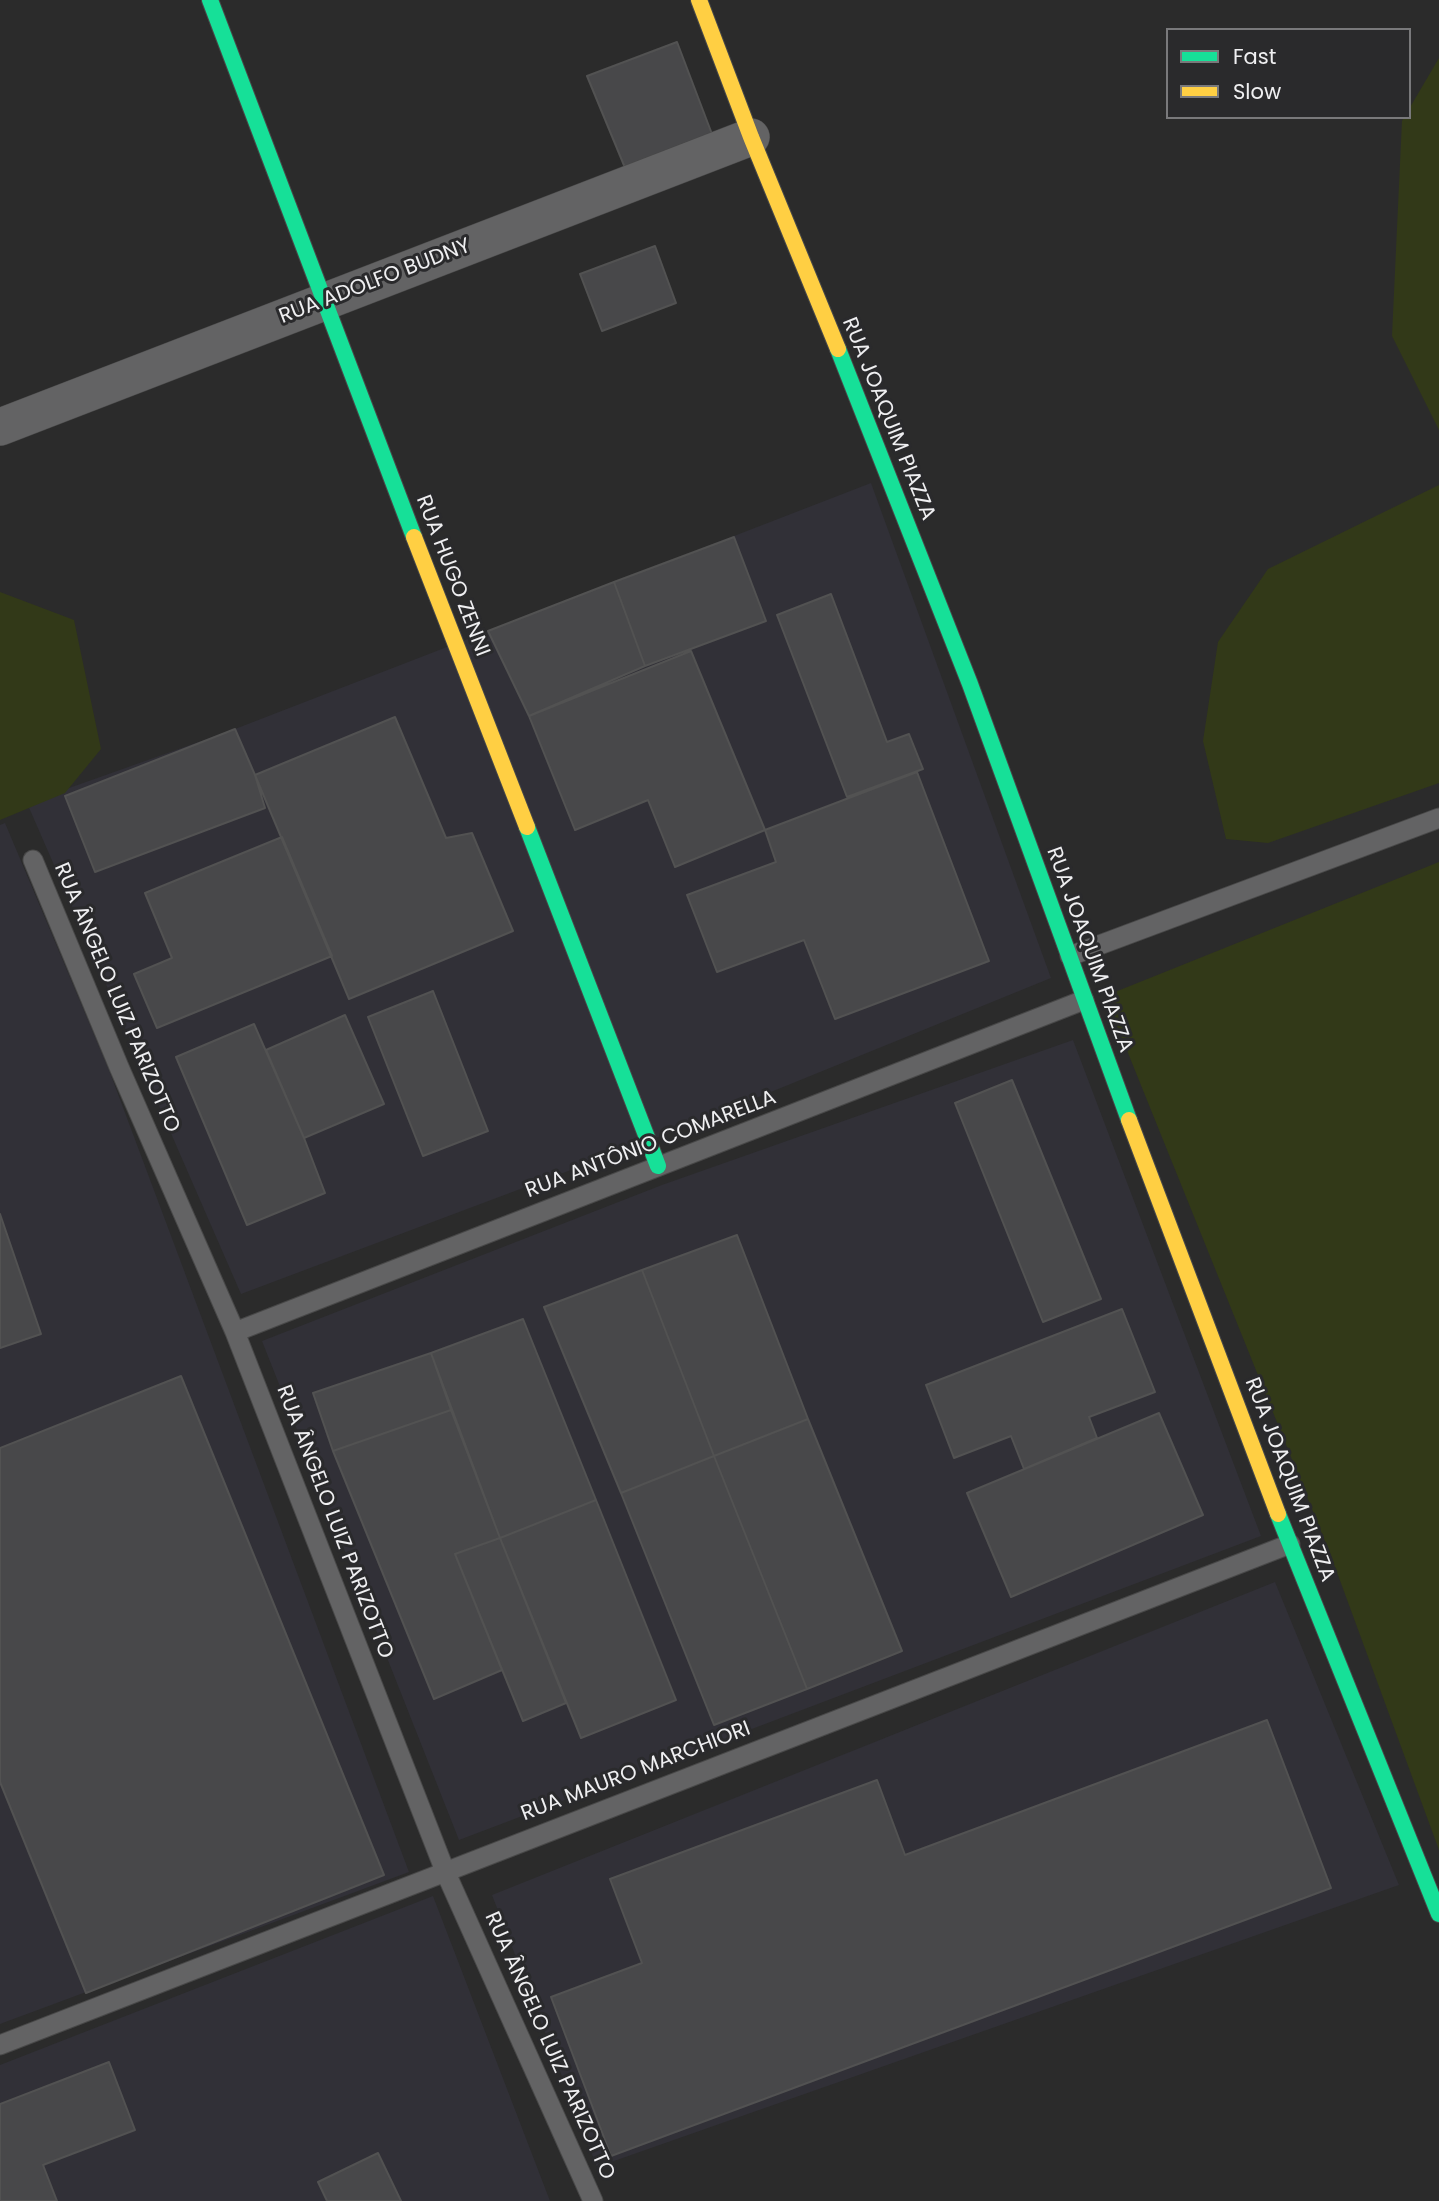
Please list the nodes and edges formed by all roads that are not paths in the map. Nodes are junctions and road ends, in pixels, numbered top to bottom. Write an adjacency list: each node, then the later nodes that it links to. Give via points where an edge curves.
1 (209, 0): 4 (street, RUA HUGO ZENNI)
2 (699, 0): 3 (street, RUA JOAQUIM PIAZZA)
3 (751, 137): 4 (street, RUA ADOLFO BUDNY); 8 (street, RUA JOAQUIM PIAZZA, via 884,462)
4 (323, 302): 5 (street, RUA ADOLFO BUDNY); 10 (street, RUA HUGO ZENNI)
5 (0, 427)
6 (1439, 818): 8 (lane)
7 (33, 860): 11 (lane, RUA ÂNGELO LUIZ PARIZOTTO)
8 (1070, 956): 9 (street, RUA JOAQUIM PIAZZA)
9 (1084, 1000): 10 (lane, RUA ANTÔNIO COMARELLA); 12 (street, RUA JOAQUIM PIAZZA)
10 (658, 1167): 11 (lane, RUA ANTÔNIO COMARELLA)
11 (235, 1332): 13 (lane, RUA ÂNGELO LUIZ PARIZOTTO)
12 (1290, 1544): 13 (lane, RUA MAURO MARCHIORI); 14 (street, RUA JOAQUIM PIAZZA)
13 (445, 1871): 15 (lane, RUA MAURO MARCHIORI); 16 (lane, RUA ÂNGELO LUIZ PARIZOTTO)
14 (1439, 1914)
15 (0, 2045)
16 (593, 2201)

